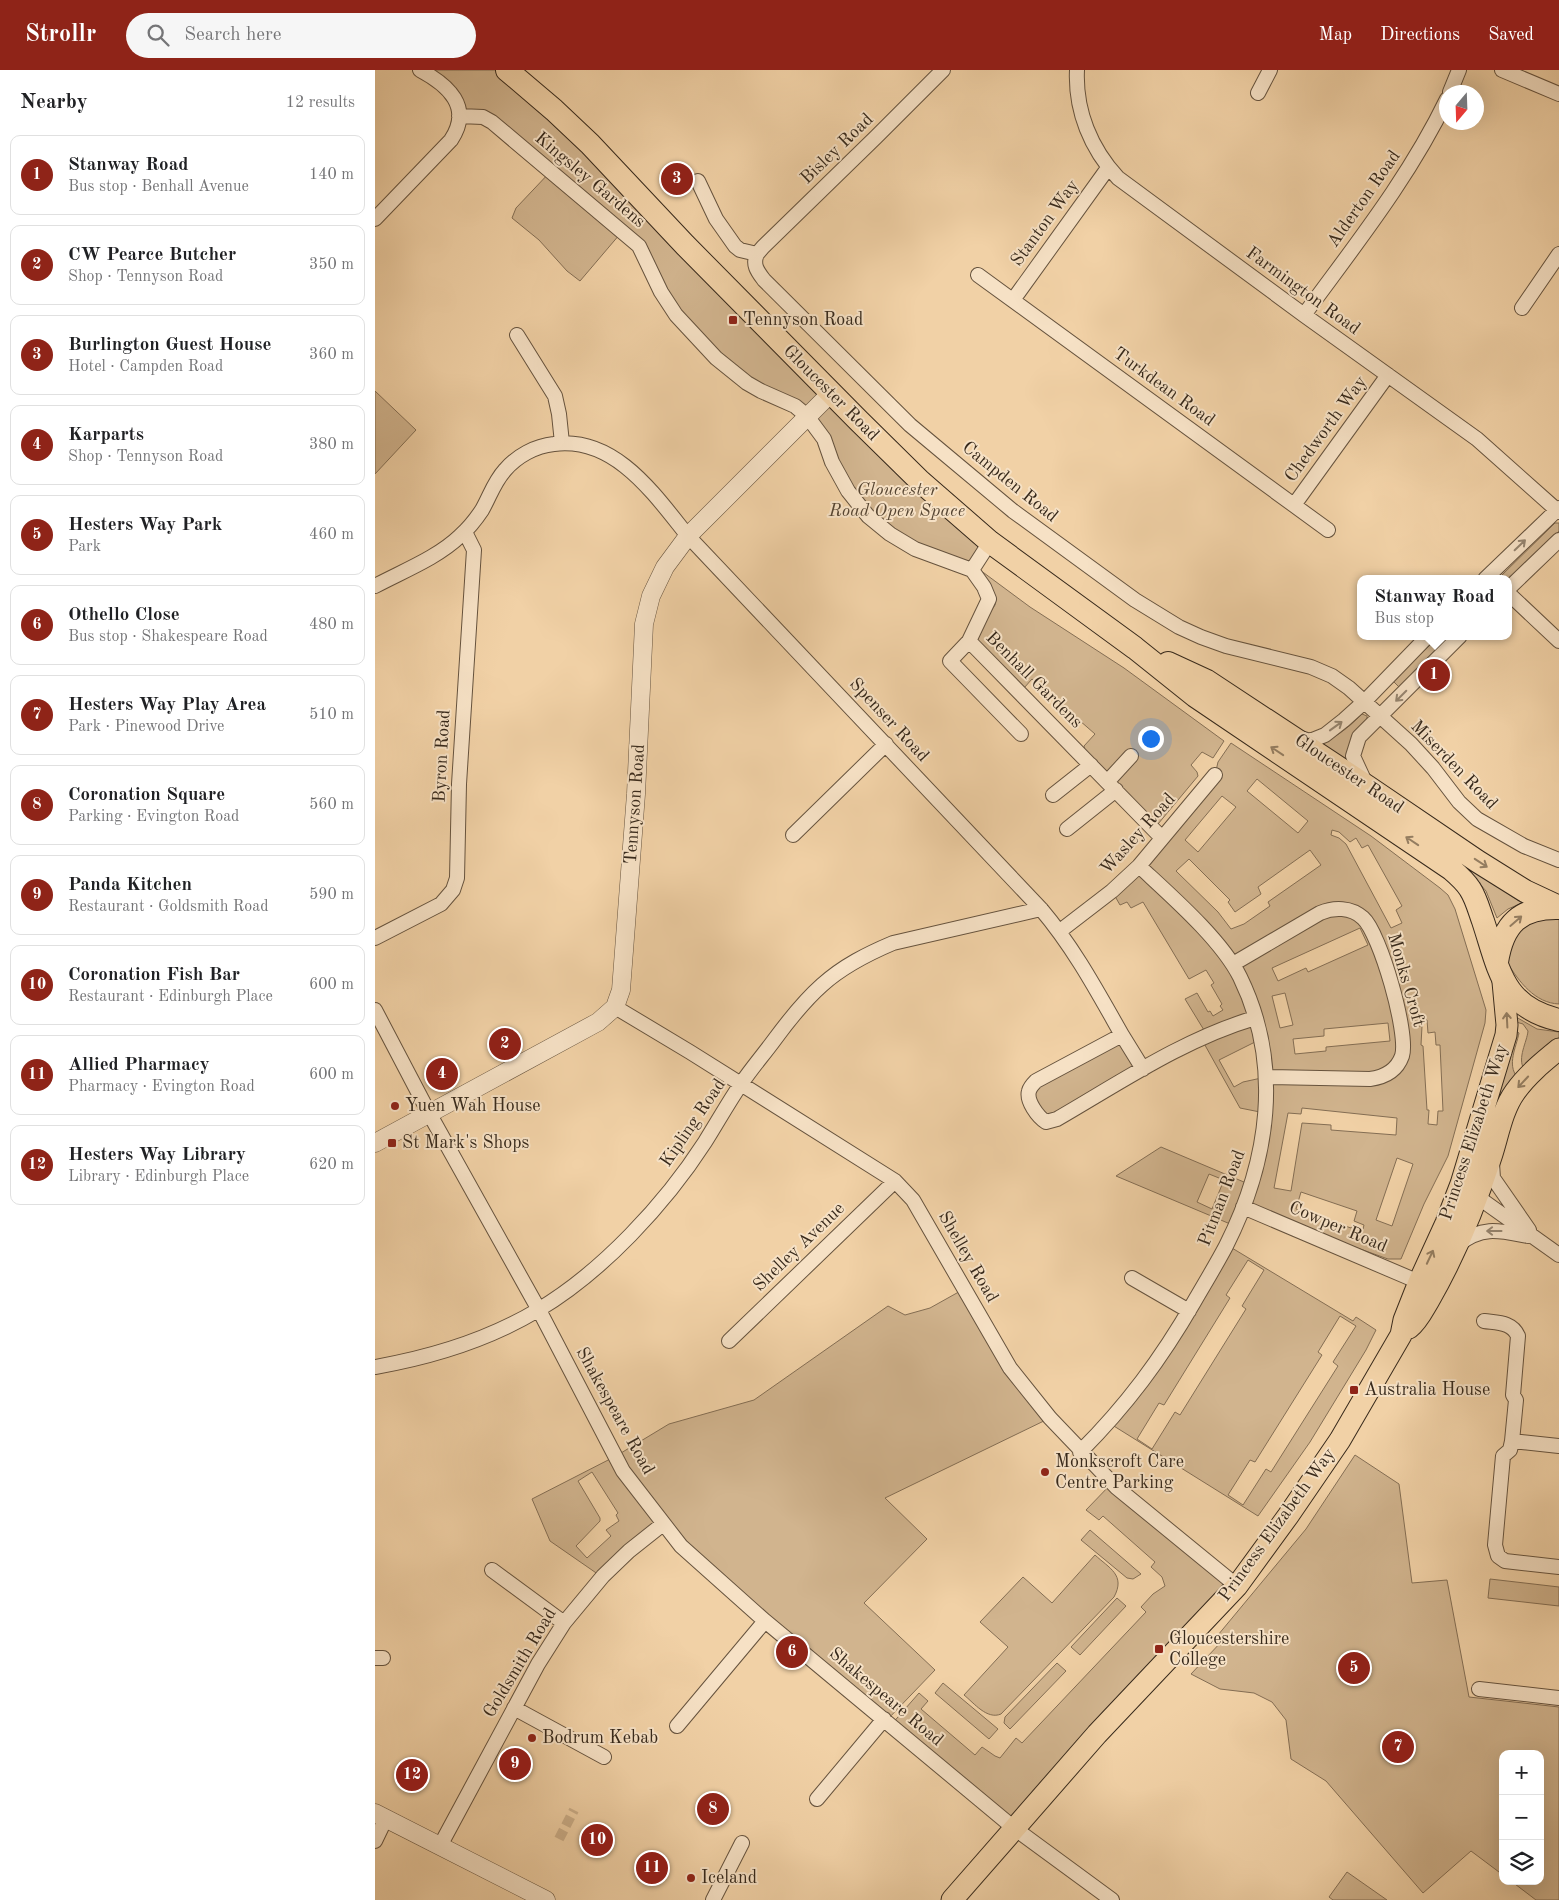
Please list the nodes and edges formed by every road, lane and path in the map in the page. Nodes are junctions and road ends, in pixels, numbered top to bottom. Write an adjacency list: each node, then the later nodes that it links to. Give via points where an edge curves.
1 (420, 70): 12 (street, via 447,88 456,102)
2 (507, 70): 24 (highway, Gloucester Road, via 590,144)
3 (943, 70): 16 (street, Bisley Road)
4 (1077, 70): 13 (street, Farmington Road, via 1085,124 1093,145)
5 (1270, 70): 9 (street)
6 (1459, 70): 8 (street)
7 (1502, 70): 10 (street)
8 (1453, 85)
9 (1257, 93)
10 (1559, 94)
11 (1439, 113): 21 (street, Alderton Road, via 1405,175)
12 (459, 116): 15 (street, via 451,140); 25 (street, Kingsley Gardens, via 483,117 492,122 639,246 661,292 699,342 740,378 761,392 795,406)
13 (1108, 168): 19 (street, Stanton Way); 21 (street, Farmington Road, via 1130,188)
14 (698, 181): 16 (street, via 716,220 735,246)
15 (375, 219)
16 (757, 254): 44 (street, Campden Road, via 756,268 764,280 910,425 1013,511 1135,600 1179,627 1226,646 1311,667 1341,682)
17 (1559, 254): 20 (street)
18 (979, 275): 19 (street, Turkdean Road)
19 (1013, 300): 27 (street, Turkdean Road)
20 (1523, 308)
21 (1304, 316): 23 (street, Farmington Road)
22 (517, 335): 26 (street, via 555,396)
23 (1389, 375): 27 (street, Chedworth Way); 28 (street, Farmington Road, via 1477,439)
24 (831, 393): 25 (street, Tennyson Road); 33 (highway, Gloucester Road, via 920,481)
25 (807, 416): 31 (street, Tennyson Road); 34 (street, Kingsley Gardens, via 824,439 847,491 868,516 915,549)
26 (562, 443): 30 (street, Spenser Road, via 541,446 512,463 498,479 482,510); 31 (street, Spenser Road, via 590,446 616,458 641,481)
27 (1293, 505): 29 (street, Turkdean Road)
28 (1558, 510): 35 (street, one-way to 28)
29 (1328, 530)
30 (465, 532): 37 (street, Spenser Road, via 443,550); 63 (street, Byron Road, via 474,550 455,884 441,904)
31 (688, 536): 48 (street, Spenser Road); 66 (street, Tennyson Road, via 665,567 646,611 621,990)
32 (1559, 540): 36 (street)
33 (990, 542): 34 (street); 43 (highway, Gloucester Road)
34 (972, 570): 41 (street, Benhall Gardens, via 989,599)
35 (1492, 575)
36 (1512, 585)
37 (375, 586)
38 (1512, 597): 42 (street)
39 (1424, 640): 44 (street)
40 (1456, 640): 45 (street, one-way to 45)
41 (969, 641): 46 (street, via 950,660); 50 (street, Benhall Gardens)
42 (1559, 641)
43 (1135, 648): 47 (highway, Gloucester Road, via 1207,681); 65 (highway, Gloucester Road, one-way to 43, via 1478,905 1470,890 1451,869 1195,696)
44 (1364, 702): 45 (street, Campden Road); 47 (street, one-way to 44, via 1310,740 1325,734)
45 (1380, 717): 53 (street, via 1359,737 1353,756); 58 (street, Miserden Road, via 1422,756 1477,819 1524,846)
46 (1021, 734)
47 (1291, 736): 53 (highway, Gloucester Road)
48 (886, 744): 56 (street); 61 (street, Spenser Road)
49 (1131, 756): 52 (street)
50 (1091, 765): 52 (street, Benhall Gardens); 54 (street)
51 (1215, 775): 57 (street, Wasley Road)
52 (1112, 785): 55 (street); 57 (street, Benhall Gardens)
53 (1368, 787): 60 (highway, Gloucester Road, one-way to 60, via 1525,891)
54 (1053, 795)
55 (1067, 829)
56 (793, 835)
57 (1162, 838): 59 (street, Wasley Road)
58 (1559, 860)
59 (1139, 866): 62 (street, Wasley Road); 64 (street, Pitman Road, via 1211,936)
60 (1559, 907): 65 (highway, one-way to 60, via 1499,946 1513,922 1543,907)
61 (1041, 909): 62 (street, Spenser Road); 74 (street, Kipling Road, via 909,938 856,961 807,998)
62 (1060, 932): 70 (street, Spenser Road)
63 (375, 938)
64 (1233, 964): 68 (street, Pitman Road); 73 (street, Monks Croft, via 1327,910 1357,913 1371,928 1400,1016 1404,1045 1402,1057 1384,1076 1370,1079)
65 (1500, 972): 69 (highway, via 1515,998 1532,1010); 77 (main road, Princess Elizabeth Way, one-way to 65, via 1507,1025)
66 (615, 1007): 74 (street, Shelley Road); 75 (street, via 599,1022)
67 (375, 1010): 75 (street, Shakespeare Road)
68 (1255, 1018): 72 (street, via 1201,1038); 73 (street, Pitman Road)
69 (1559, 1020)
70 (1122, 1035): 72 (street, Spenser Road); 72 (street, via 1036,1082 1030,1089 1029,1098 1038,1115 1046,1122 1057,1119)
71 (1559, 1050): 77 (main road, Princess Elizabeth Way, one-way to 77, via 1514,1093)
72 (1143, 1069)
73 (1266, 1077): 79 (street, Pitman Road, via 1262,1147)
74 (741, 1085): 78 (street, Shelley Road); 85 (street, Kipling Road, via 684,1172 651,1212 591,1270)
75 (429, 1113): 76 (street); 85 (street, Shakespeare Road)
76 (375, 1143)
77 (1481, 1179): 80 (street); 80 (street); 81 (main road, Princess Elizabeth Way); 84 (main road, Princess Elizabeth Way, one-way to 77, via 1446,1223)
78 (895, 1181): 89 (street, Shelley Avenue); 93 (street, Shelley Road, via 913,1200 1010,1368)
79 (1243, 1207): 84 (street, Cowper Road); 86 (street, Pitman Road, via 1227,1245)
80 (1534, 1237): 81 (street, one-way to 81, via 1494,1229 1469,1236); 82 (street)
81 (1458, 1245): 88 (main road, Princess Elizabeth Way, via 1415,1324)
82 (1559, 1255)
83 (1132, 1278): 86 (street)
84 (1419, 1282): 88 (main road, Princess Elizabeth Way)
85 (539, 1310): 90 (street, Kipling Road, via 457,1347); 94 (street, Shakespeare Road, via 623,1471)
86 (1189, 1311): 93 (street, Pitman Road, via 1137,1389)
87 (1484, 1321): 91 (street, via 1508,1324 1518,1336)
88 (1401, 1335): 97 (main road, Princess Elizabeth Way, via 1335,1447)
89 (729, 1341)
90 (375, 1367)
91 (1512, 1441): 92 (street); 95 (street, via 1510,1450 1503,1456 1496,1553 1509,1562)
92 (1559, 1446)
93 (1080, 1452): 97 (street, Shelley Road, via 1116,1487)
94 (663, 1524): 98 (street, Shakespeare Road, via 681,1546); 99 (street, Goldsmith Road, via 603,1576)
95 (1559, 1567)
96 (492, 1570): 99 (street)
97 (1237, 1586): 108 (main road, Princess Elizabeth Way, via 1097,1734)
98 (765, 1621): 103 (street, Shakespeare Road); 104 (street)
99 (564, 1623): 102 (street, Goldsmith Road)
100 (1479, 1689): 101 (street)
101 (1559, 1698)
102 (514, 1708): 105 (street); 111 (street, Goldsmith Road)
103 (884, 1719): 106 (street); 108 (street, Shakespeare Road)
104 (677, 1726)
105 (604, 1757)
106 (817, 1799)
107 (381, 1815): 109 (street); 111 (street)
108 (1014, 1828): 114 (main road, Princess Elizabeth Way); 115 (street, Shakespeare Road)
109 (375, 1841)
110 (742, 1843): 113 (street)
111 (440, 1846): 112 (street)
112 (546, 1900)
113 (713, 1900)
114 (953, 1900)
115 (1112, 1900)

